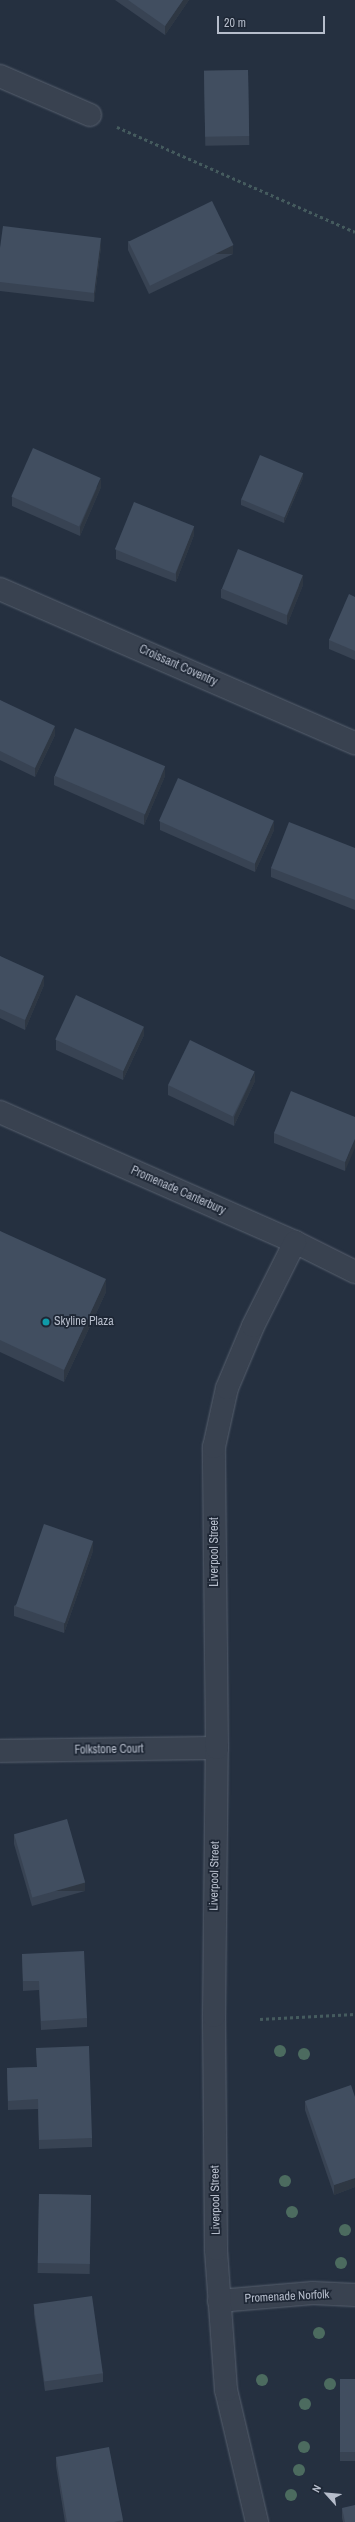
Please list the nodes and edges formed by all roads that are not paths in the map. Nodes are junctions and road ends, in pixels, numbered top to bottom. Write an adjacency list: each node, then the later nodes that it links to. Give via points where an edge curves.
1 (0, 76): 2 (street)
2 (90, 115)
3 (0, 589): 4 (street, Croissant Coventry)
4 (355, 743)
5 (0, 1112): 6 (street, Promenade Canterbury)
6 (295, 1242): 7 (street, Promenade Canterbury); 8 (street, Liverpool Street, via 253,1326 227,1388 214,1447)
7 (355, 1272)
8 (217, 1748): 9 (street, Folkstone Court); 11 (street, Liverpool Street, via 214,2016)
9 (0, 1751)
10 (355, 2295): 11 (street, Promenade Norfolk, via 313,2293)
11 (219, 2301): 12 (street, Liverpool Street, via 226,2390)
12 (257, 2522)

